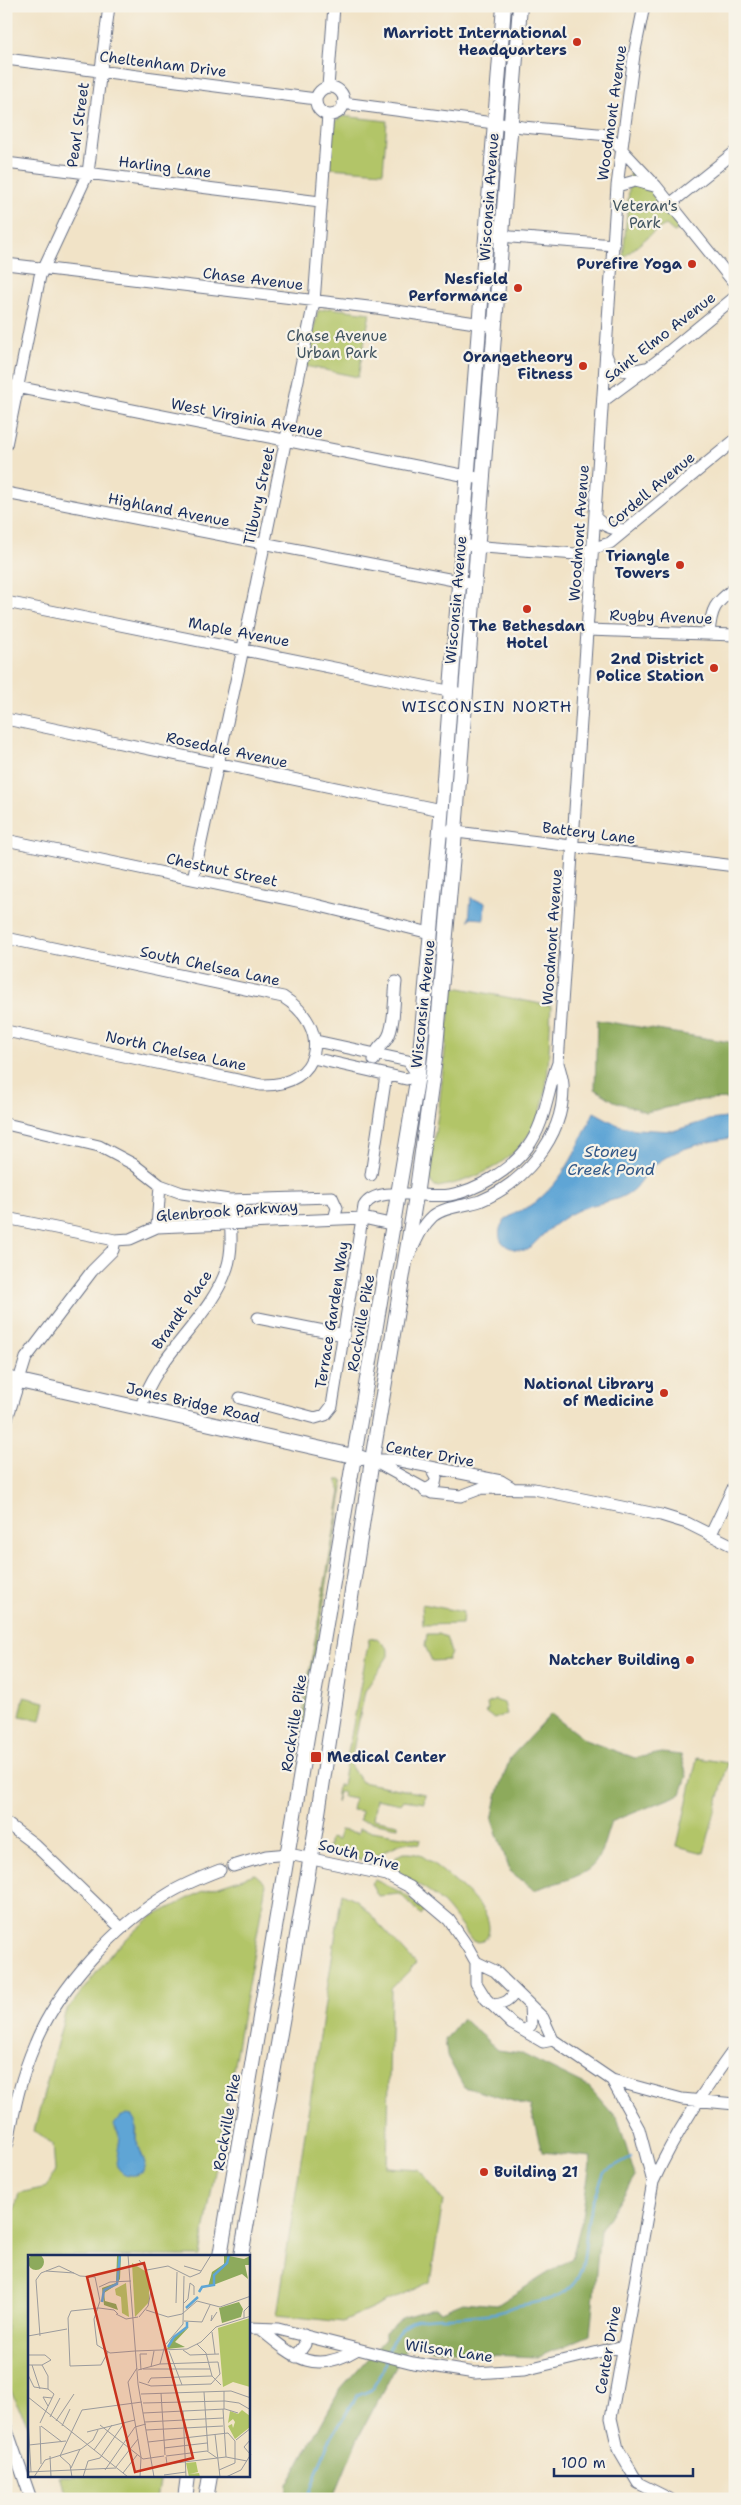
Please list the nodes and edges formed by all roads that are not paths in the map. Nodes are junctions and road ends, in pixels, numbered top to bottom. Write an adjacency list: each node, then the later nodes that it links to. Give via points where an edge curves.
1 (109, 6): 7 (street, Pearl Street)
2 (334, 6): 8 (street)
3 (504, 6): 12 (main road, Wisconsin Avenue)
4 (520, 6): 13 (main road, Wisconsin Avenue)
5 (644, 6): 14 (street, Woodmont Avenue)
6 (6, 59): 7 (street, Cheltenham Drive)
7 (100, 71): 9 (street, Cheltenham Drive); 17 (street, Pearl Street)
8 (328, 87): 9 (street); 10 (street, via 341,93)
9 (316, 98): 11 (street, via 318,108)
10 (343, 103): 11 (street, via 336,113); 12 (street)
11 (328, 115): 20 (street, Tilbury Street)
12 (495, 123): 13 (street); 22 (main road, Wisconsin Avenue)
13 (511, 125): 14 (street, via 608,135); 23 (main road, Wisconsin Avenue)
14 (622, 148): 18 (street, Woodmont Avenue); 19 (street)
15 (735, 152): 21 (street)
16 (6, 163): 17 (street, Harling Lane)
17 (88, 173): 20 (street, Harling Lane); 26 (street, Pearl Street)
18 (618, 186): 19 (street, via 636,181); 24 (street, Woodmont Avenue)
19 (656, 186): 21 (street)
20 (320, 202): 29 (street, Tilbury Street)
21 (670, 204): 27 (street)
22 (486, 234): 23 (street); 30 (main road, Wisconsin Avenue)
23 (502, 236): 24 (street); 31 (main road, Wisconsin Avenue)
24 (614, 245): 32 (street, Woodmont Avenue)
25 (6, 264): 26 (street, Chase Avenue)
26 (43, 268): 29 (street, Chase Avenue); 34 (street, Pearl Street)
27 (735, 284)
28 (735, 298): 33 (street, Saint Elmo Avenue)
29 (314, 302): 30 (street, Chase Avenue); 37 (street, Tilbury Street)
30 (479, 322): 31 (street, Chase Avenue); 39 (main road, Wisconsin Avenue)
31 (495, 326): 40 (main road, Wisconsin Avenue)
32 (606, 354): 33 (street, via 613,367 624,372); 35 (street, Woodmont Avenue)
33 (649, 366): 35 (street, Saint Elmo Avenue)
34 (12, 386): 37 (street, West Virginia Avenue); 38 (street, Pearl Street)
35 (603, 401): 42 (street, Woodmont Avenue)
36 (735, 440): 43 (street, Cordell Avenue)
37 (286, 441): 39 (street, West Virginia Avenue); 44 (street, Tilbury Street)
38 (6, 446)
39 (467, 477): 40 (street, West Virginia Avenue); 45 (main road, Wisconsin Avenue)
40 (482, 480): 46 (main road, Wisconsin Avenue)
41 (6, 493): 44 (street, Highland Avenue)
42 (595, 517): 43 (street, via 602,526); 47 (street, Woodmont Avenue)
43 (625, 530): 47 (street, Cordell Avenue, via 610,543)
44 (263, 544): 48 (street, Highland Avenue); 55 (street, Tilbury Street)
45 (462, 546): 46 (street, Cordell Avenue); 48 (main road, Wisconsin Avenue)
46 (477, 547): 47 (street, Cordell Avenue, via 576,554); 49 (main road, Wisconsin Avenue)
47 (593, 550): 52 (street, Woodmont Avenue)
48 (459, 581): 49 (street, Highland Avenue); 56 (main road, Wisconsin Avenue)
49 (474, 584): 57 (main road, Wisconsin Avenue)
50 (735, 588): 53 (street, via 717,602 710,617)
51 (6, 602): 55 (street, Maple Avenue)
52 (587, 630): 53 (street, Rugby Avenue); 64 (street, Woodmont Avenue)
53 (709, 634): 54 (street, Rugby Avenue)
54 (735, 635)
55 (243, 648): 56 (street, Maple Avenue); 59 (street, Tilbury Street)
56 (450, 691): 57 (street, Maple Avenue); 60 (main road, Wisconsin Avenue)
57 (465, 695): 62 (main road, Wisconsin Avenue)
58 (6, 719): 59 (street, Rosedale Avenue)
59 (218, 764): 60 (street, Rosedale Avenue); 66 (street, Tilbury Street)
60 (441, 810): 61 (main road, Wisconsin Avenue)
61 (440, 830): 62 (street, Battery Lane); 67 (main road, Wisconsin Avenue)
62 (455, 832): 64 (street, Battery Lane); 68 (main road, Wisconsin Avenue)
63 (6, 840): 66 (street, Chestnut Street)
64 (573, 846): 65 (street, Battery Lane); 75 (street, Woodmont Avenue)
65 (735, 866)
66 (193, 880): 67 (street, Chestnut Street)
67 (430, 932): 68 (main road); 78 (main road, Wisconsin Avenue)
68 (447, 935): 78 (main road, Wisconsin Avenue)
69 (6, 938): 72 (street, South Chelsea Lane, via 283,997 308,1018)
70 (396, 982): 73 (street, via 388,1038)
71 (6, 1030): 74 (street, North Chelsea Lane, via 261,1085 290,1080 306,1069)
72 (316, 1040): 73 (street); 74 (street)
73 (375, 1054): 76 (street); 78 (street, via 408,1061)
74 (313, 1058): 76 (street)
75 (558, 1063): 83 (street, Woodmont Avenue, via 540,1125 527,1148 512,1163 466,1191 440,1197); 92 (street, Woodmont Avenue, via 564,1087 562,1098 551,1136 540,1154 528,1169 501,1190 478,1202 434,1215 420,1232)
76 (371, 1071): 77 (street)
77 (386, 1074): 78 (street, via 406,1079); 80 (street)
78 (425, 1076): 82 (main road, Wisconsin Avenue); 83 (main road, Wisconsin Avenue)
79 (6, 1124): 81 (street, via 99,1146 133,1164)
80 (371, 1175)
81 (160, 1185): 84 (street, via 182,1193); 90 (street)
82 (400, 1194): 83 (street, Woodmont Avenue); 86 (street, Terrace Garden Way, via 381,1194 368,1200); 89 (main road, Rockville Pike)
83 (416, 1196): 92 (main road)
84 (229, 1200): 87 (street, via 326,1196 336,1202); 88 (street, Brandt Place)
85 (6, 1218): 91 (street)
86 (363, 1218): 87 (street, Glenbrook Parkway); 89 (street, Glenbrook Parkway); 94 (street, Terrace Garden Way)
87 (334, 1219): 88 (street, Glenbrook Parkway)
88 (230, 1225): 90 (street, Glenbrook Parkway); 97 (street, Brandt Place, via 230,1257 222,1281 154,1377)
89 (395, 1225): 99 (main road, Rockville Pike)
90 (157, 1227): 91 (street, Glenbrook Parkway, via 130,1239)
91 (115, 1240): 95 (street, via 113,1250 92,1271)
92 (404, 1267): 100 (main road)
93 (258, 1318): 94 (street)
94 (344, 1335): 96 (street, Terrace Garden Way, via 332,1406 325,1415 315,1418)
95 (12, 1380): 97 (main road, Jones Bridge Road); 98 (street)
96 (240, 1398)
97 (141, 1407): 99 (main road, Jones Bridge Road)
98 (6, 1422)
99 (354, 1456): 100 (main road, Jones Bridge Road); 110 (main road, Rockville Pike)
100 (372, 1460): 101 (street, Center Drive, via 395,1460); 105 (street, Center Drive); 111 (main road)
101 (431, 1468): 102 (street, Center Drive); 105 (street, via 436,1476 435,1484)
102 (462, 1474): 104 (street, Center Drive); 106 (street, via 465,1484)
103 (735, 1484): 107 (street)
104 (511, 1487): 106 (street, Center Drive, via 500,1490 482,1488); 107 (street, Center Drive, via 661,1515)
105 (425, 1491): 106 (street, Center Drive)
106 (461, 1496)
107 (711, 1534): 108 (street, Center Drive)
108 (735, 1547)
109 (6, 1823): 114 (street, via 34,1844)
110 (289, 1854): 111 (street, South Drive); 112 (street, South Drive, via 266,1856); 127 (main road, Rockville Pike)
111 (311, 1858): 115 (street, South Drive, via 387,1875 410,1887 449,1920); 128 (main road)
112 (234, 1866)
113 (220, 1870): 114 (street, via 168,1894)
114 (121, 1928): 125 (street, via 83,1966 35,2042 14,2108)
115 (476, 1962): 116 (street, South Drive, via 495,1971); 117 (street, South Drive, via 476,1984)
116 (515, 1992): 117 (street, via 510,2000); 118 (street, South Drive)
117 (493, 2005): 119 (street, South Drive, via 512,2024)
118 (530, 2006): 119 (street, via 531,2025); 120 (street, South Drive, via 543,2018)
119 (525, 2031): 120 (street, South Drive, via 543,2042)
120 (553, 2040): 122 (street, South Drive)
121 (735, 2048): 123 (street, Center Drive)
122 (612, 2080): 123 (street, South Drive, via 663,2095); 126 (street, Center Drive, via 639,2128)
123 (698, 2100): 124 (street, South Drive); 126 (street, Center Drive)
124 (735, 2104)
125 (8, 2143)
126 (653, 2182): 133 (street, Center Drive)
127 (220, 2255)
128 (241, 2255)
129 (250, 2328): 130 (street, Wilson Lane)
130 (261, 2330): 131 (street, Wilson Lane, via 278,2329); 135 (street, Wilson Lane)
131 (304, 2335): 132 (street, Wilson Lane); 135 (street, via 305,2344)
132 (331, 2341): 134 (street, Wilson Lane); 136 (street)
133 (623, 2346): 134 (street, Wilson Lane, via 499,2373 475,2373); 143 (street, Center Drive, via 611,2418 618,2449 638,2483)
134 (358, 2349): 136 (street, Wilson Lane)
135 (296, 2356): 136 (street, Wilson Lane, via 316,2362)
136 (336, 2361)
137 (6, 2427): 140 (street)
138 (188, 2478): 141 (main road)
139 (210, 2478): 142 (main road)
140 (31, 2499)
141 (185, 2499)
142 (206, 2499)
143 (670, 2499)

